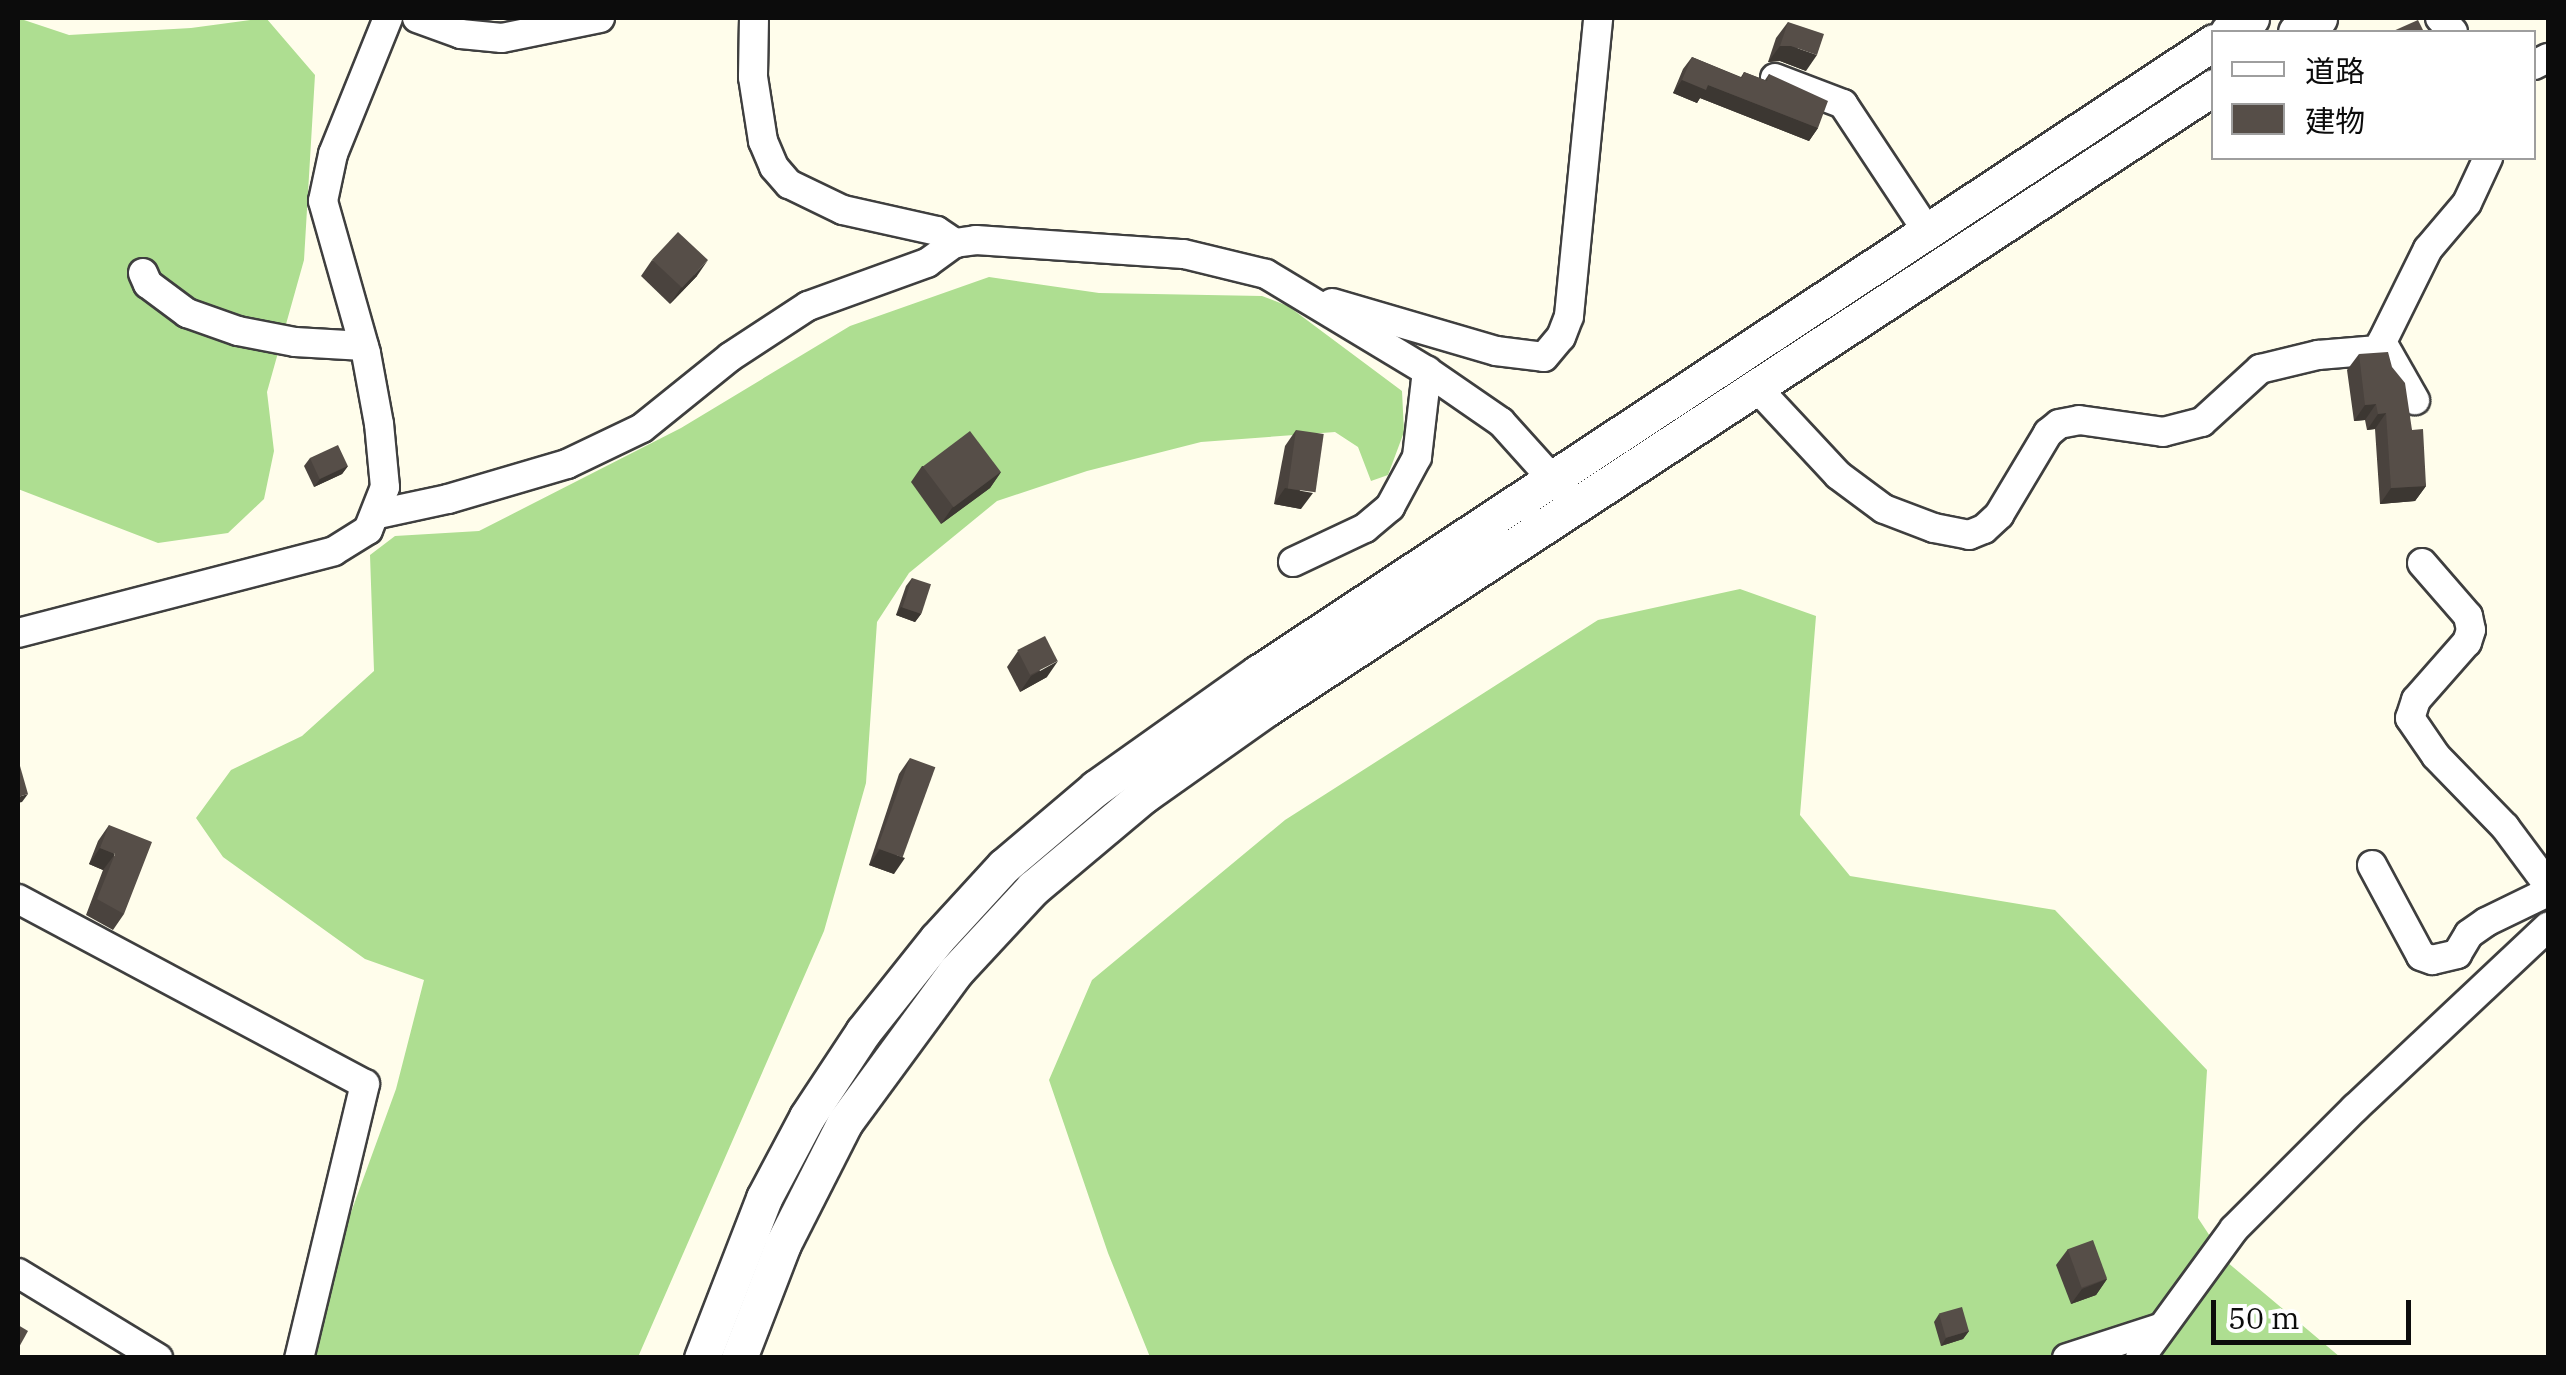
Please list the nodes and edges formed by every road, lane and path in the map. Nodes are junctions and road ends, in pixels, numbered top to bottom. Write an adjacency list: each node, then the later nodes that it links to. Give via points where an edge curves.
1 (388, 18): 15 (street, via 333,154 323,202)
2 (417, 18): 3 (street, via 461,34 502,38)
3 (600, 18)
4 (754, 18): 11 (street, via 753,77 763,141 782,176 844,210 936,231)
5 (1598, 18): 13 (street, via 1570,316 1544,357 1496,351 1332,303)
6 (2211, 44): 10 (street)
7 (1775, 78): 10 (street, via 1843,104)
8 (2211, 89): 17 (street)
9 (2487, 160): 14 (street, via 2468,204 2428,250)
10 (1927, 231): 19 (street)
11 (955, 243): 13 (street, via 1184,254 1266,274); 20 (street, via 927,263 808,306 730,356 642,428 567,464)
12 (143, 273): 15 (street, via 187,313 238,330)
13 (1319, 308): 16 (street)
14 (2382, 342): 17 (street, via 2378,350 2318,355 2260,370 2202,422 2164,432 2079,420 2059,424 1999,515 1969,534 1884,509 1838,475); 18 (street)
15 (364, 346): 20 (street, via 385,487)
16 (1427, 370): 19 (street, via 1501,422); 21 (street, via 1417,458 1390,507 1365,528)
17 (1757, 388): 19 (street)
18 (2415, 400)
19 (1564, 492): 32 (street, via 1258,673 1096,788 1004,866 863,1032 807,1117 764,1198); 33 (street, via 1144,794 1033,888 955,972 845,1122 783,1244)
20 (378, 514): 23 (street, via 368,530 334,551)
21 (1294, 562)
22 (2422, 563): 25 (street, via 2468,616 2471,630 2416,700 2410,718 2436,756 2505,827)
23 (18, 633)
24 (2372, 864): 25 (street, via 2421,956 2432,960 2457,954 2469,934)
25 (2548, 888)
26 (18, 899): 31 (street, via 365,1084)
27 (2548, 927): 29 (street, via 2234,1230)
28 (18, 1273): 30 (street)
29 (2160, 1328): 34 (street); 35 (street)
30 (158, 1358)
31 (300, 1358)
32 (702, 1358)
33 (739, 1358)
34 (2067, 1358)
35 (2140, 1358)

